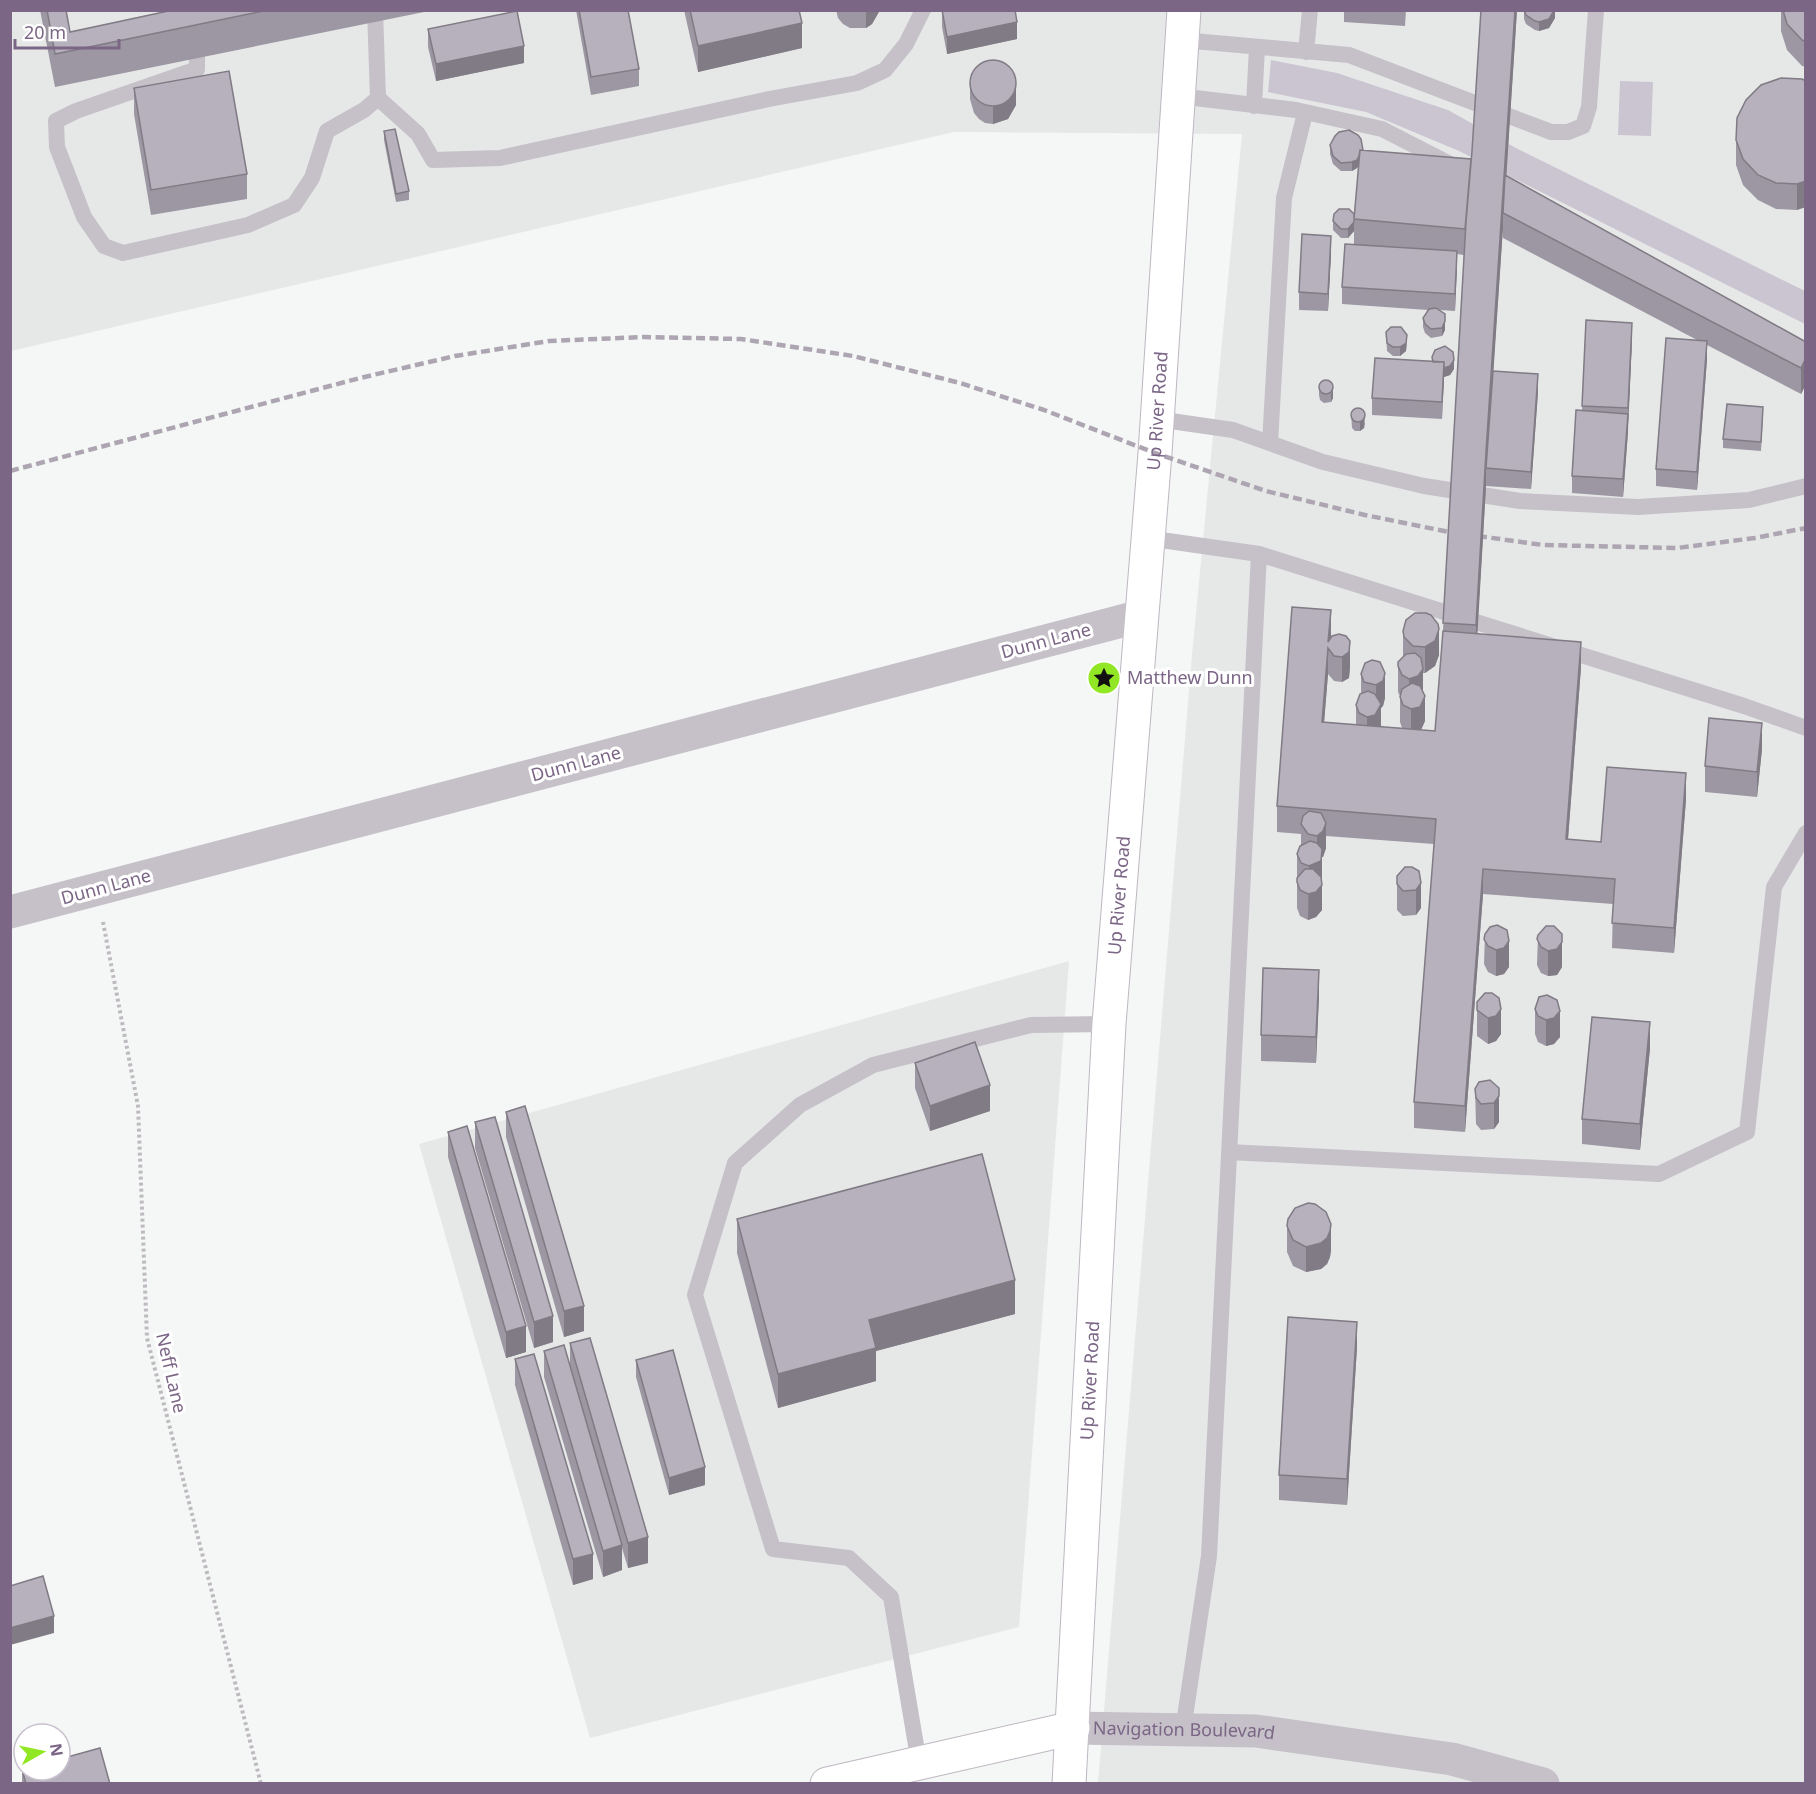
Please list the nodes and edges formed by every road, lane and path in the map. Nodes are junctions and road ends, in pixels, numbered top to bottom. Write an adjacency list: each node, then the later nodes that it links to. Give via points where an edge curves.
1 (197, 10): 10 (lane, via 197,69 56,121 57,147 84,217 104,246 123,253 248,225 294,205 312,178 327,131)
2 (375, 10): 10 (lane)
3 (922, 10): 10 (lane, via 906,44 885,69 857,83 500,158 433,160 418,134)
4 (1310, 10): 8 (lane)
5 (1596, 10): 8 (lane, via 1589,107 1583,126 1568,132 1551,132 1348,55)
6 (1183, 25): 7 (lane); 9 (street, Up River Road)
7 (1257, 46): 8 (lane); 11 (lane)
8 (1306, 52)
9 (1178, 96): 11 (lane); 14 (street, Up River Road)
10 (378, 98)
11 (1254, 106): 12 (lane)
12 (1305, 113): 13 (lane, via 1382,129); 15 (lane, via 1284,198)
13 (1464, 171)
14 (1157, 419): 15 (lane, via 1233,430); 17 (street, Up River Road)
15 (1270, 443): 16 (lane, via 1323,462 1413,484 1520,501 1638,507 1749,500)
16 (1806, 486)
17 (1147, 538): 18 (lane); 19 (street, Up River Road)
18 (1259, 554): 20 (lane); 25 (lane)
19 (1141, 616): 22 (street, Dunn Lane); 24 (street, Up River Road)
20 (1806, 728)
21 (1806, 833): 25 (lane, via 1774,886 1747,1132 1659,1174)
22 (97, 889): 23 (street, Dunn Lane); 29 (path, Neff Lane, via 138,1106 147,1338)
23 (10, 912)
24 (1109, 1024): 26 (street, Up River Road); 28 (lane, via 1031,1025 873,1065 800,1105 732,1167 695,1295 773,1549 849,1558 891,1596)
25 (1229, 1152): 27 (lane, via 1209,1556)
26 (1073, 1728): 27 (street, Navigation Boulevard); 28 (street, Navigation Boulevard); 31 (street, Up River Road)
27 (1183, 1730): 32 (street, Navigation Boulevard, via 1256,1731 1452,1759)
28 (919, 1763): 30 (street, Navigation Boulevard)
29 (261, 1784)
30 (826, 1784)
31 (1069, 1784)
32 (1543, 1784)

